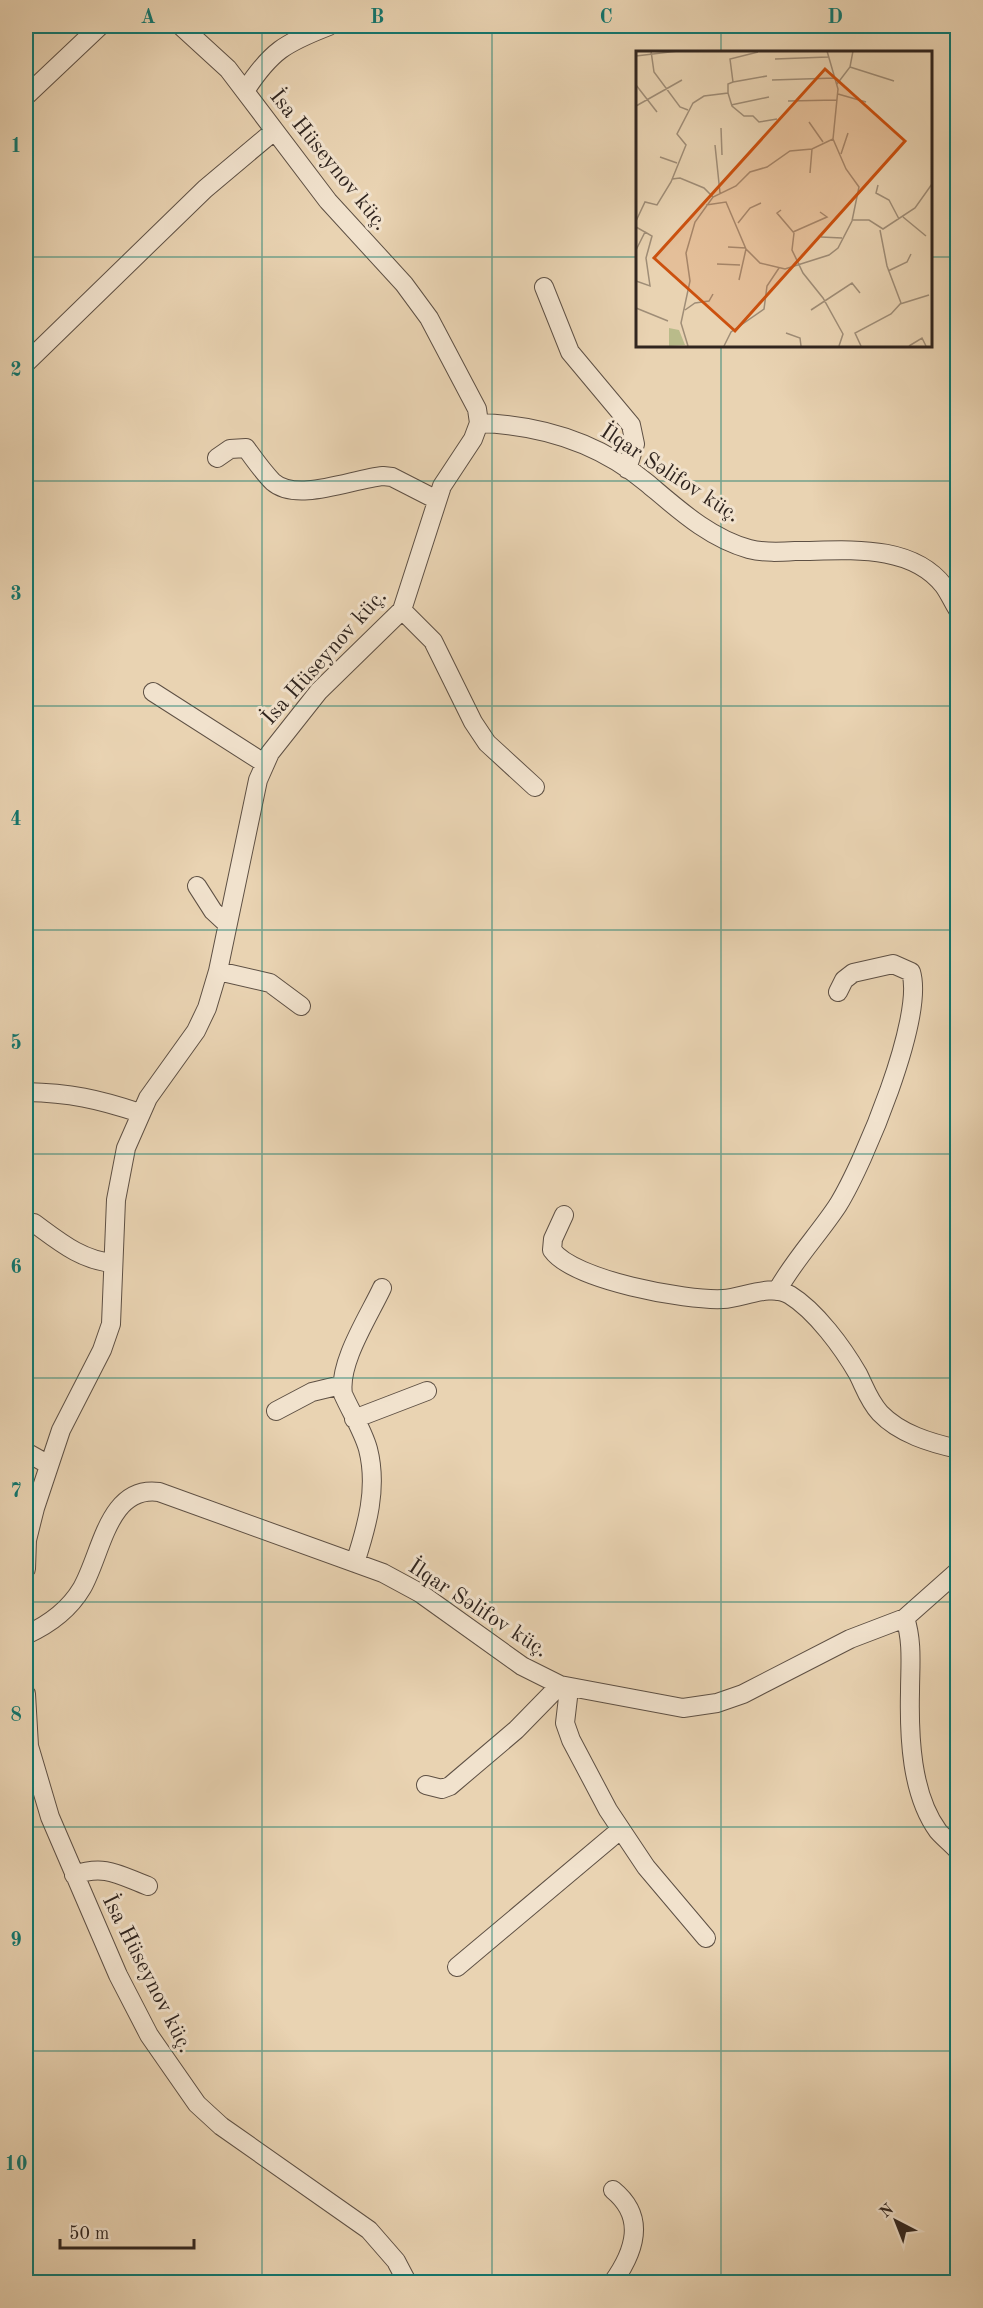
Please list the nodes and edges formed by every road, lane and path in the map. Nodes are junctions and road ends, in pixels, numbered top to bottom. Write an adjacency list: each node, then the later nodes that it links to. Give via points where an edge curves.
1 (100, 26): 5 (street)
2 (181, 26): 4 (street, İsa Hüseynov küç., via 215,54)
3 (329, 26): 4 (street, via 280,48 264,62)
4 (245, 92): 6 (street, İsa Hüseynov küç.)
5 (26, 96)
6 (274, 131): 8 (street, via 206,189); 9 (street, İsa Hüseynov küç., via 328,201 404,284 429,318 477,409)
7 (544, 287): 11 (street, via 570,352 631,425 635,444)
8 (26, 363)
9 (479, 423): 11 (street, İlqar Səlifov küç., via 548,430 581,442); 12 (street, İsa Hüseynov küç.)
10 (217, 458): 12 (street, via 230,449 246,448 273,482 286,490 300,492 383,476)
11 (627, 469): 13 (street, İlqar Səlifov küç., via 690,519 750,549 884,552 933,575)
12 (437, 500): 14 (street, İsa Hüseynov küç.)
13 (955, 598)
14 (402, 610): 16 (street, İsa Hüseynov küç., via 319,691); 17 (street, via 434,641 487,743)
15 (153, 692): 16 (street)
16 (264, 763): 19 (street, İsa Hüseynov küç.)
17 (535, 786)
18 (197, 886): 19 (street)
19 (227, 924): 20 (street, İsa Hüseynov küç.)
20 (218, 971): 22 (street, via 270,983); 24 (street, İsa Hüseynov küç., via 196,1031)
21 (838, 992): 29 (street, via 853,973 893,964 911,972 914,982 906,1034 878,1122 838,1205)
22 (301, 1006)
23 (26, 1092): 24 (street, via 96,1098)
24 (140, 1113): 27 (street, İsa Hüseynov küç., via 126,1148 116,1200)
25 (564, 1215): 29 (street, via 552,1250 558,1260 579,1270 617,1283 693,1297 722,1299)
26 (34, 1223): 27 (street, via 76,1254)
27 (113, 1263): 36 (street, İsa Hüseynov küç., via 111,1324 61,1431)
28 (382, 1288): 30 (street, via 347,1361)
29 (777, 1291): 34 (street, via 789,1294 837,1342 869,1400 882,1415 927,1442)
30 (341, 1384): 32 (street, via 312,1392); 33 (street)
31 (427, 1391): 33 (street)
32 (276, 1411)
33 (354, 1419): 38 (street, via 368,1448 372,1483 369,1520)
34 (957, 1449)
35 (26, 1452): 36 (street)
36 (50, 1465): 37 (street, İsa Hüseynov küç.)
37 (26, 1540): 39 (street, İsa Hüseynov küç.)
38 (355, 1563): 42 (street, İlqar Səlifov küç., via 159,1492 143,1490 127,1498 116,1512 81,1589 47,1626); 43 (street, İlqar Səlifov küç., via 420,1593 522,1666)
39 (26, 1569)
40 (957, 1571): 41 (street, İlqar Səlifov küç.)
41 (905, 1618): 43 (street, İlqar Səlifov küç., via 717,1703 683,1708); 47 (street, via 910,1632 909,1709 918,1785 927,1812)
42 (26, 1635)
43 (564, 1687): 45 (street, via 450,1786 442,1789); 46 (street, via 565,1723 571,1740)
44 (26, 1694): 48 (street, İsa Hüseynov küç., via 29,1746 50,1816)
45 (426, 1785)
46 (620, 1830): 50 (street); 51 (street)
47 (957, 1851)
48 (74, 1875): 49 (street, via 92,1869 107,1871); 53 (street, İsa Hüseynov küç., via 149,2035 197,2104 221,2126 369,2230 391,2255)
49 (148, 1886)
50 (706, 1938)
51 (457, 1967)
52 (613, 2190): 54 (street, via 626,2201 633,2216 634,2233 626,2264)
53 (407, 2283)
54 (613, 2283)

